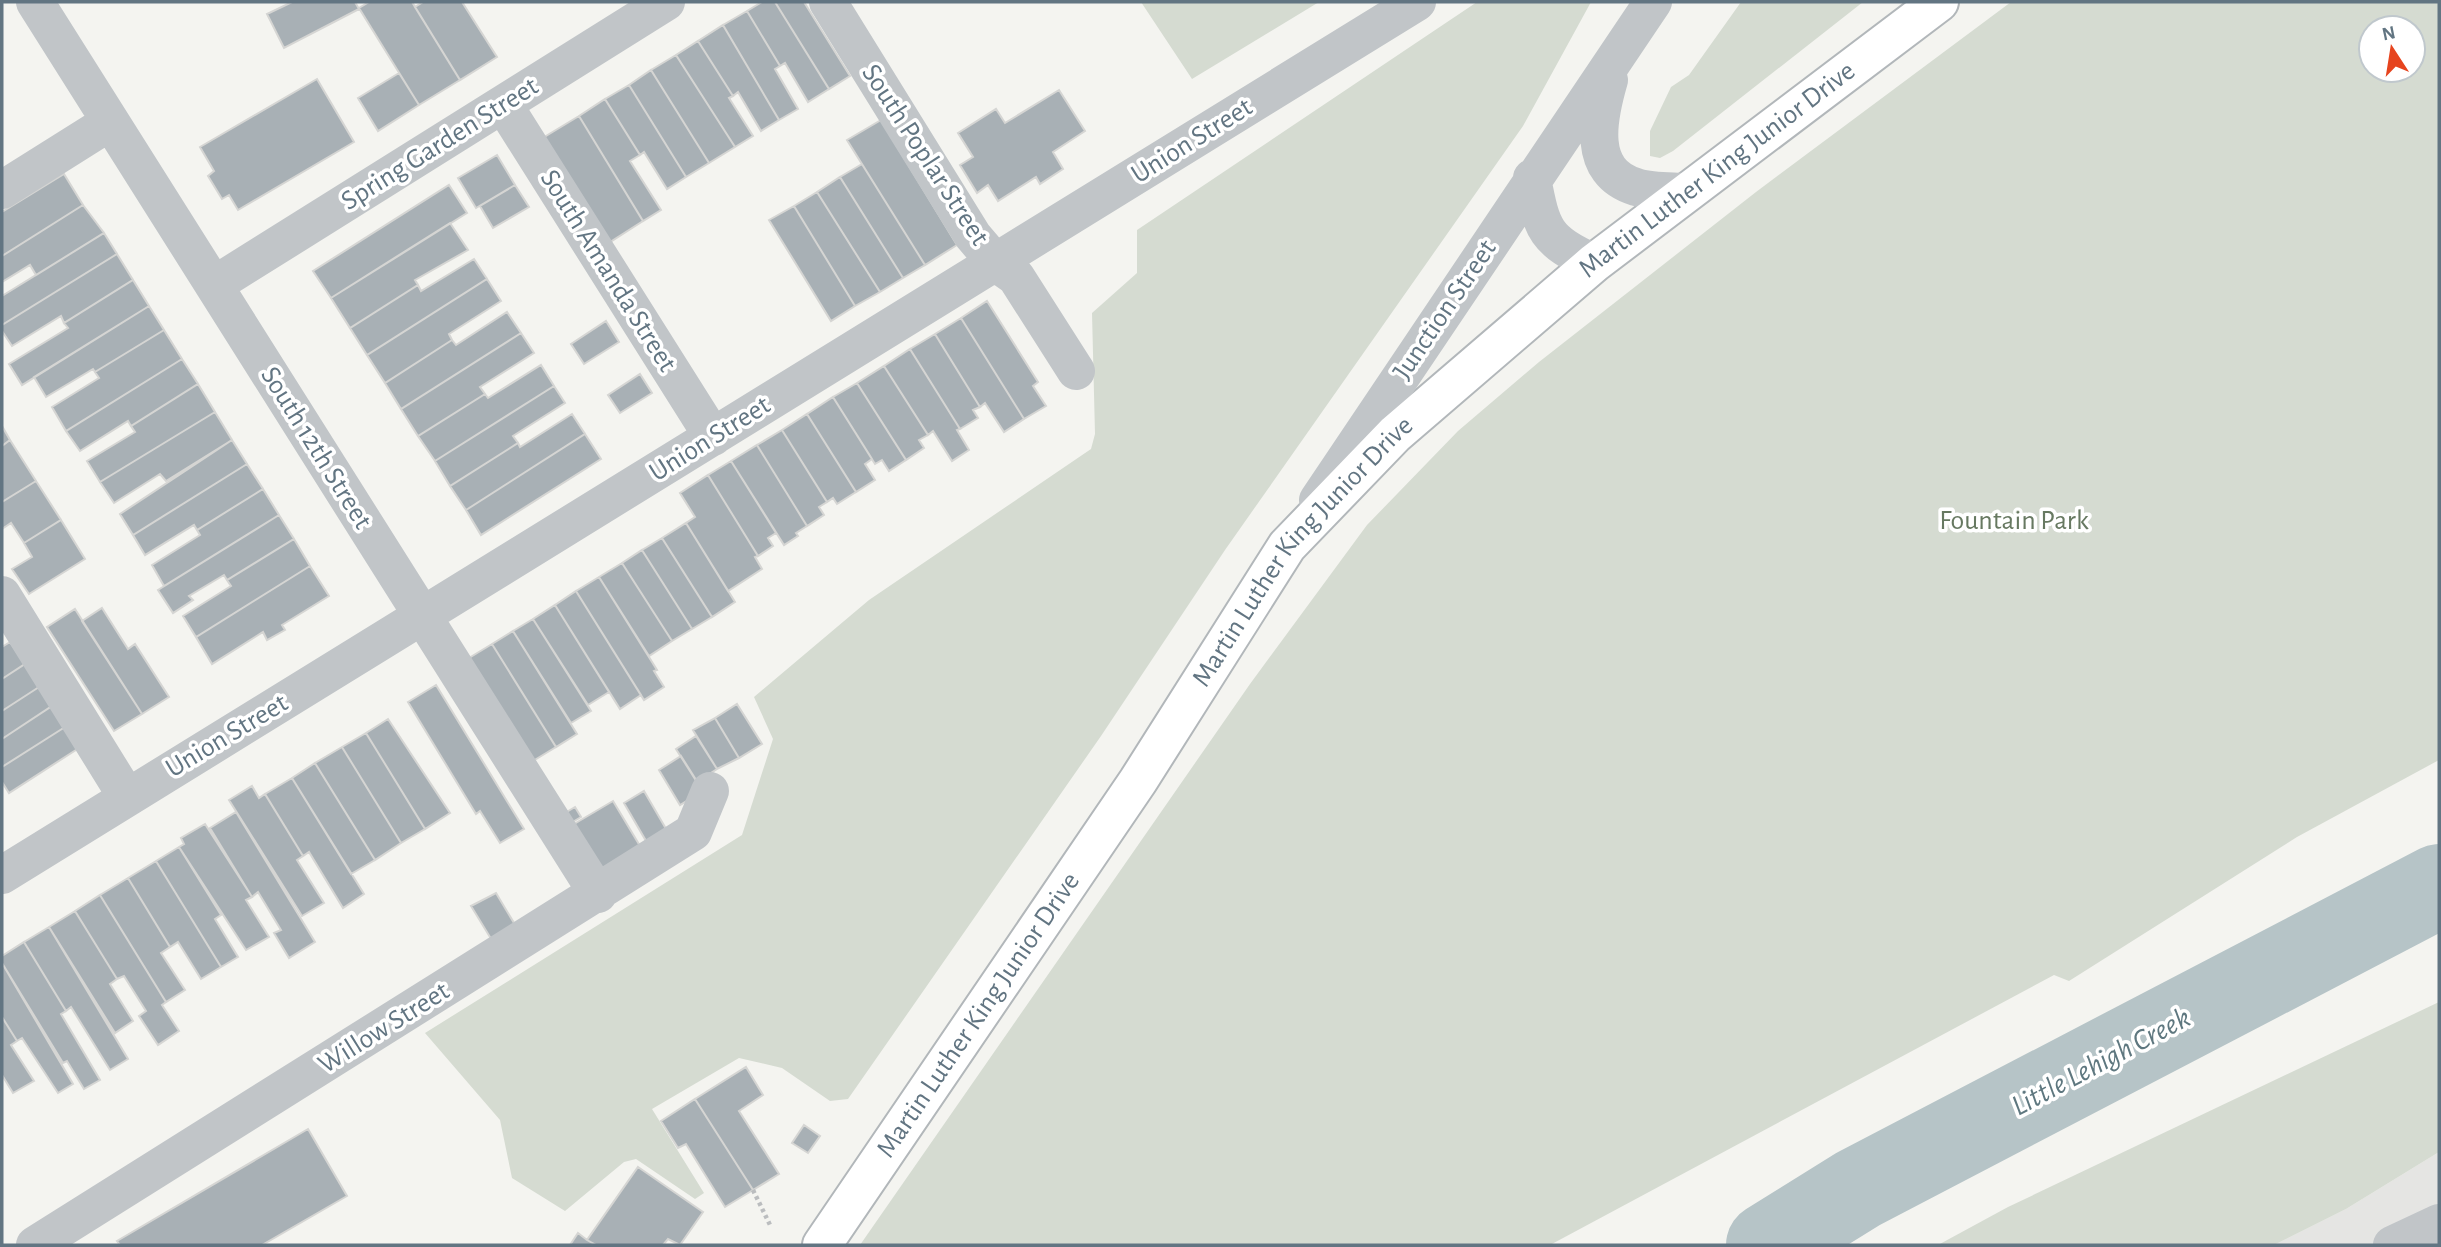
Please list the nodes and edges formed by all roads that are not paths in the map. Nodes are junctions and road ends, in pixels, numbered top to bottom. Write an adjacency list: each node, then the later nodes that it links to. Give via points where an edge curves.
1 (35, 2): 9 (street, South 12th Street)
2 (666, 2): 8 (street, Spring Garden Street)
3 (828, 2): 13 (street, South Poplar Street, via 973,236)
4 (1417, 2): 13 (street, Union Street)
5 (1653, 2): 7 (street, Junction Street)
6 (1939, 2): 12 (main road, Martin Luther King Junior Drive)
7 (1615, 58): 10 (street, Junction Street); 12 (street, Junction Street, via 1599,114 1598,145 1611,173 1636,187)
8 (503, 104): 15 (street, Spring Garden Street); 17 (street, South Amanda Street)
9 (110, 122): 11 (street); 15 (street, South 12th Street)
10 (1532, 178): 14 (street, via 1540,220 1560,247); 18 (street, Junction Street)
11 (2, 190)
12 (1686, 192): 14 (main road, Martin Luther King Junior Drive)
13 (996, 263): 16 (street, South Poplar Street, via 1016,277); 17 (street, Union Street)
14 (1594, 263): 18 (main road, Martin Luther King Junior Drive, via 1395,434)
15 (214, 285): 20 (street, South 12th Street)
16 (1076, 371)
17 (713, 437): 20 (street, Union Street)
18 (1287, 546): 27 (main road, Martin Luther King Junior Drive, via 1138,782)
19 (2, 595): 22 (street)
20 (422, 616): 22 (street, Union Street); 24 (street, South 12th Street)
21 (710, 791): 24 (street, Willow Street, via 693,832)
22 (127, 797): 23 (street, Union Street)
23 (2, 875)
24 (598, 894): 26 (street, Willow Street)
25 (2439, 1223): 28 (street)
26 (35, 1245)
27 (822, 1245)
28 (2392, 1245)

